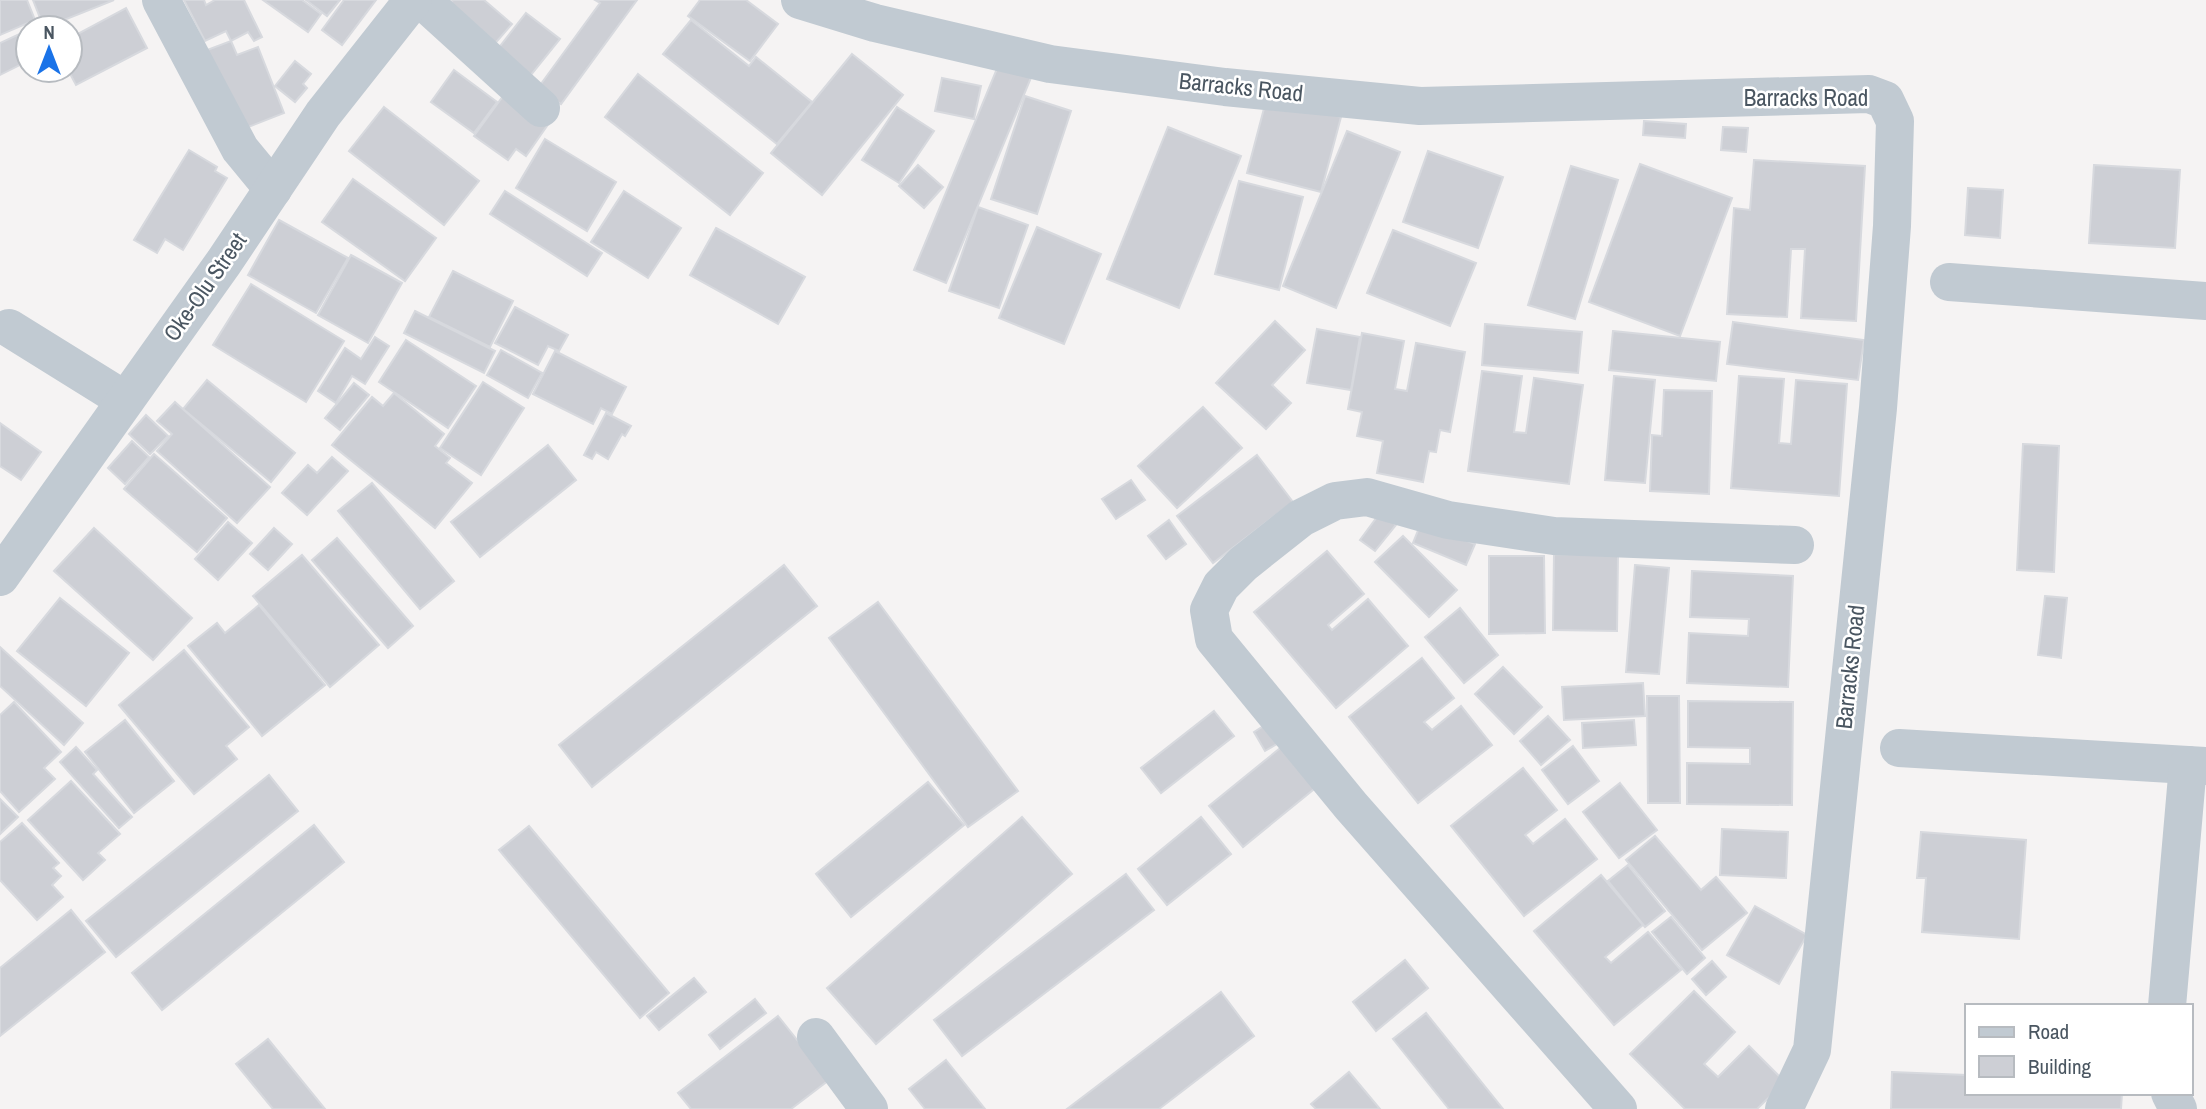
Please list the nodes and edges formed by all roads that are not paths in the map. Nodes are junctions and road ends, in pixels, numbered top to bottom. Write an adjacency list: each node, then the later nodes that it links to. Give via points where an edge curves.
1 (161, 0): 6 (street, via 240,149)
2 (413, 0): 6 (street, Oke-Olu Street, via 323,114)
3 (422, 0): 5 (street)
4 (800, 0): 19 (street, Barracks Road, via 875,23 1050,64 1420,106 1869,94 1885,100 1895,121 1878,408 1812,1050)
5 (541, 108)
6 (273, 189): 10 (street, Oke-Olu Street)
7 (1949, 282): 8 (street)
8 (2206, 301)
9 (9, 328): 10 (street)
10 (125, 400): 12 (street, Oke-Olu Street)
11 (1796, 545): 18 (street, via 1554,536 1448,520 1367,497 1335,501 1301,518 1243,564 1221,586 1209,610 1214,639 1351,806)
12 (0, 577)
13 (1899, 748): 14 (street)
14 (2197, 765): 15 (street)
15 (2167, 1004)
16 (816, 1037): 17 (street)
17 (869, 1109)
18 (1618, 1109)
19 (1784, 1109)

